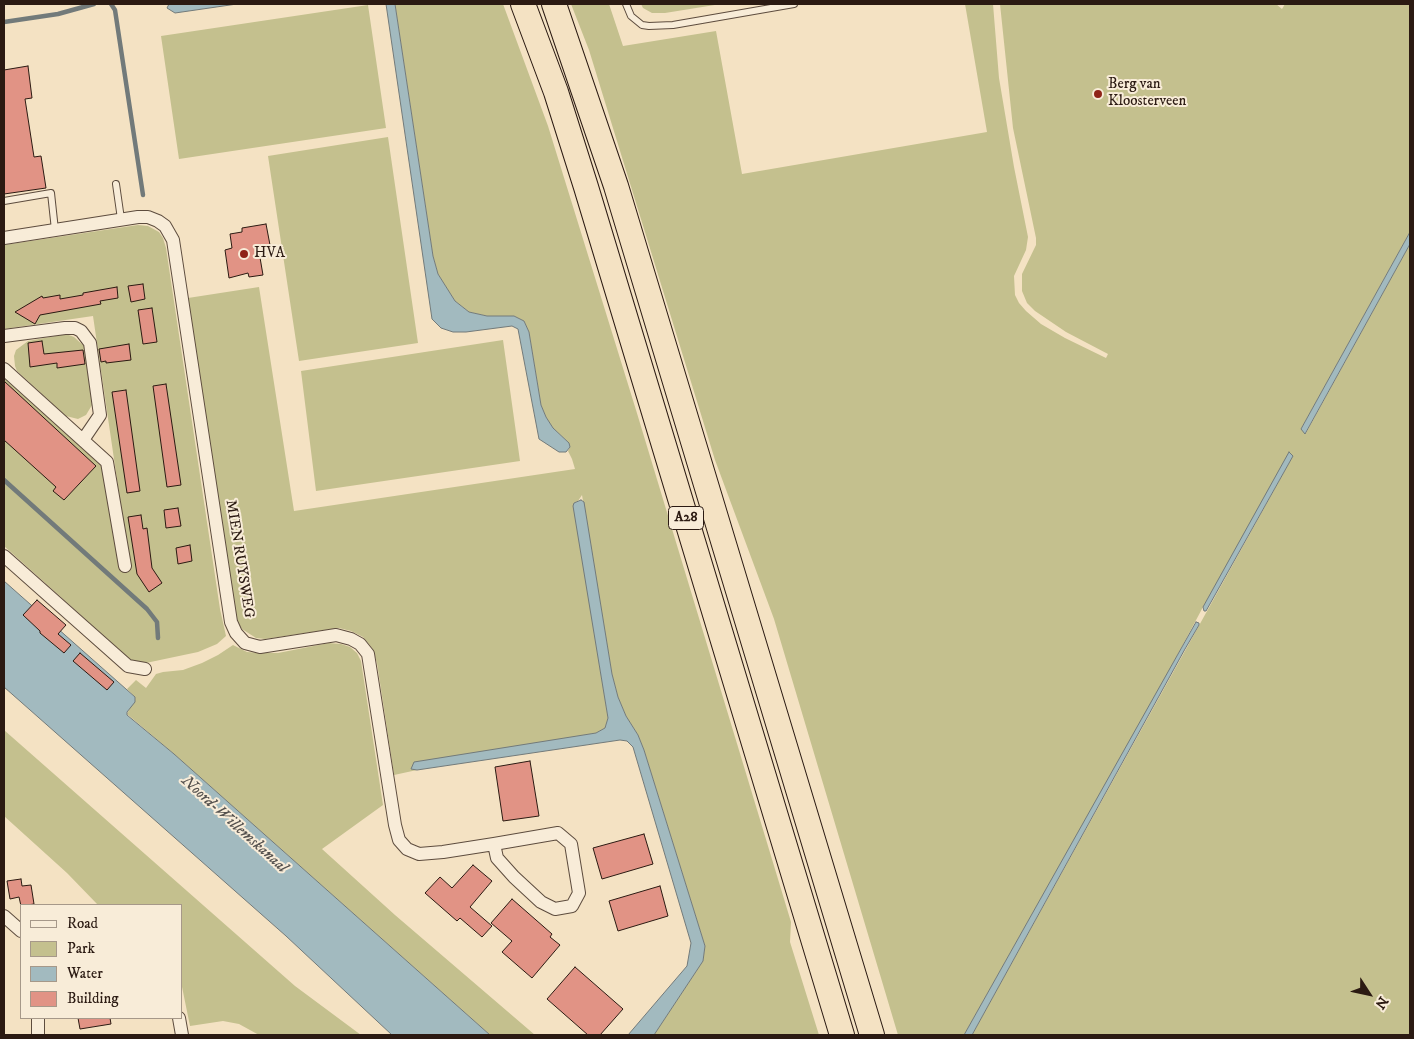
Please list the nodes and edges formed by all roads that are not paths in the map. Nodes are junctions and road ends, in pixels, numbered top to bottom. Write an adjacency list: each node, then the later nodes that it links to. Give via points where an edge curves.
1 (523, 4): 23 (highway, A28, via 556,92 583,178)
2 (554, 4): 24 (highway, A28, via 616,186)
3 (626, 4): 4 (lane, via 631,16 642,25 649,26 673,25)
4 (794, 4)
5 (116, 184): 7 (lane)
6 (4, 201): 8 (lane, via 51,194)
7 (121, 219): 8 (street, MIEN RUYSWEG); 16 (street, MIEN RUYSWEG, via 148,217 158,221 173,240 231,622 236,633 244,643 260,647 336,635 360,644 368,654 400,840 407,849 419,854)
8 (55, 230): 9 (street, MIEN RUYSWEG)
9 (4, 238)
10 (4, 336): 12 (street, via 66,328 81,331 90,343 100,415)
11 (4, 369): 12 (street)
12 (83, 440): 14 (street, via 109,465)
13 (4, 556): 15 (street, via 128,666)
14 (125, 566)
15 (145, 669)
16 (494, 844): 16 (street, MIEN RUYSWEG, via 558,833 571,844 579,893 572,906 555,909 541,902 497,858)
17 (4, 916): 18 (street)
18 (20, 930)
19 (38, 1019): 21 (street)
20 (179, 1019): 22 (street)
21 (38, 1035)
22 (182, 1035)
23 (842, 1035)
24 (872, 1035)

